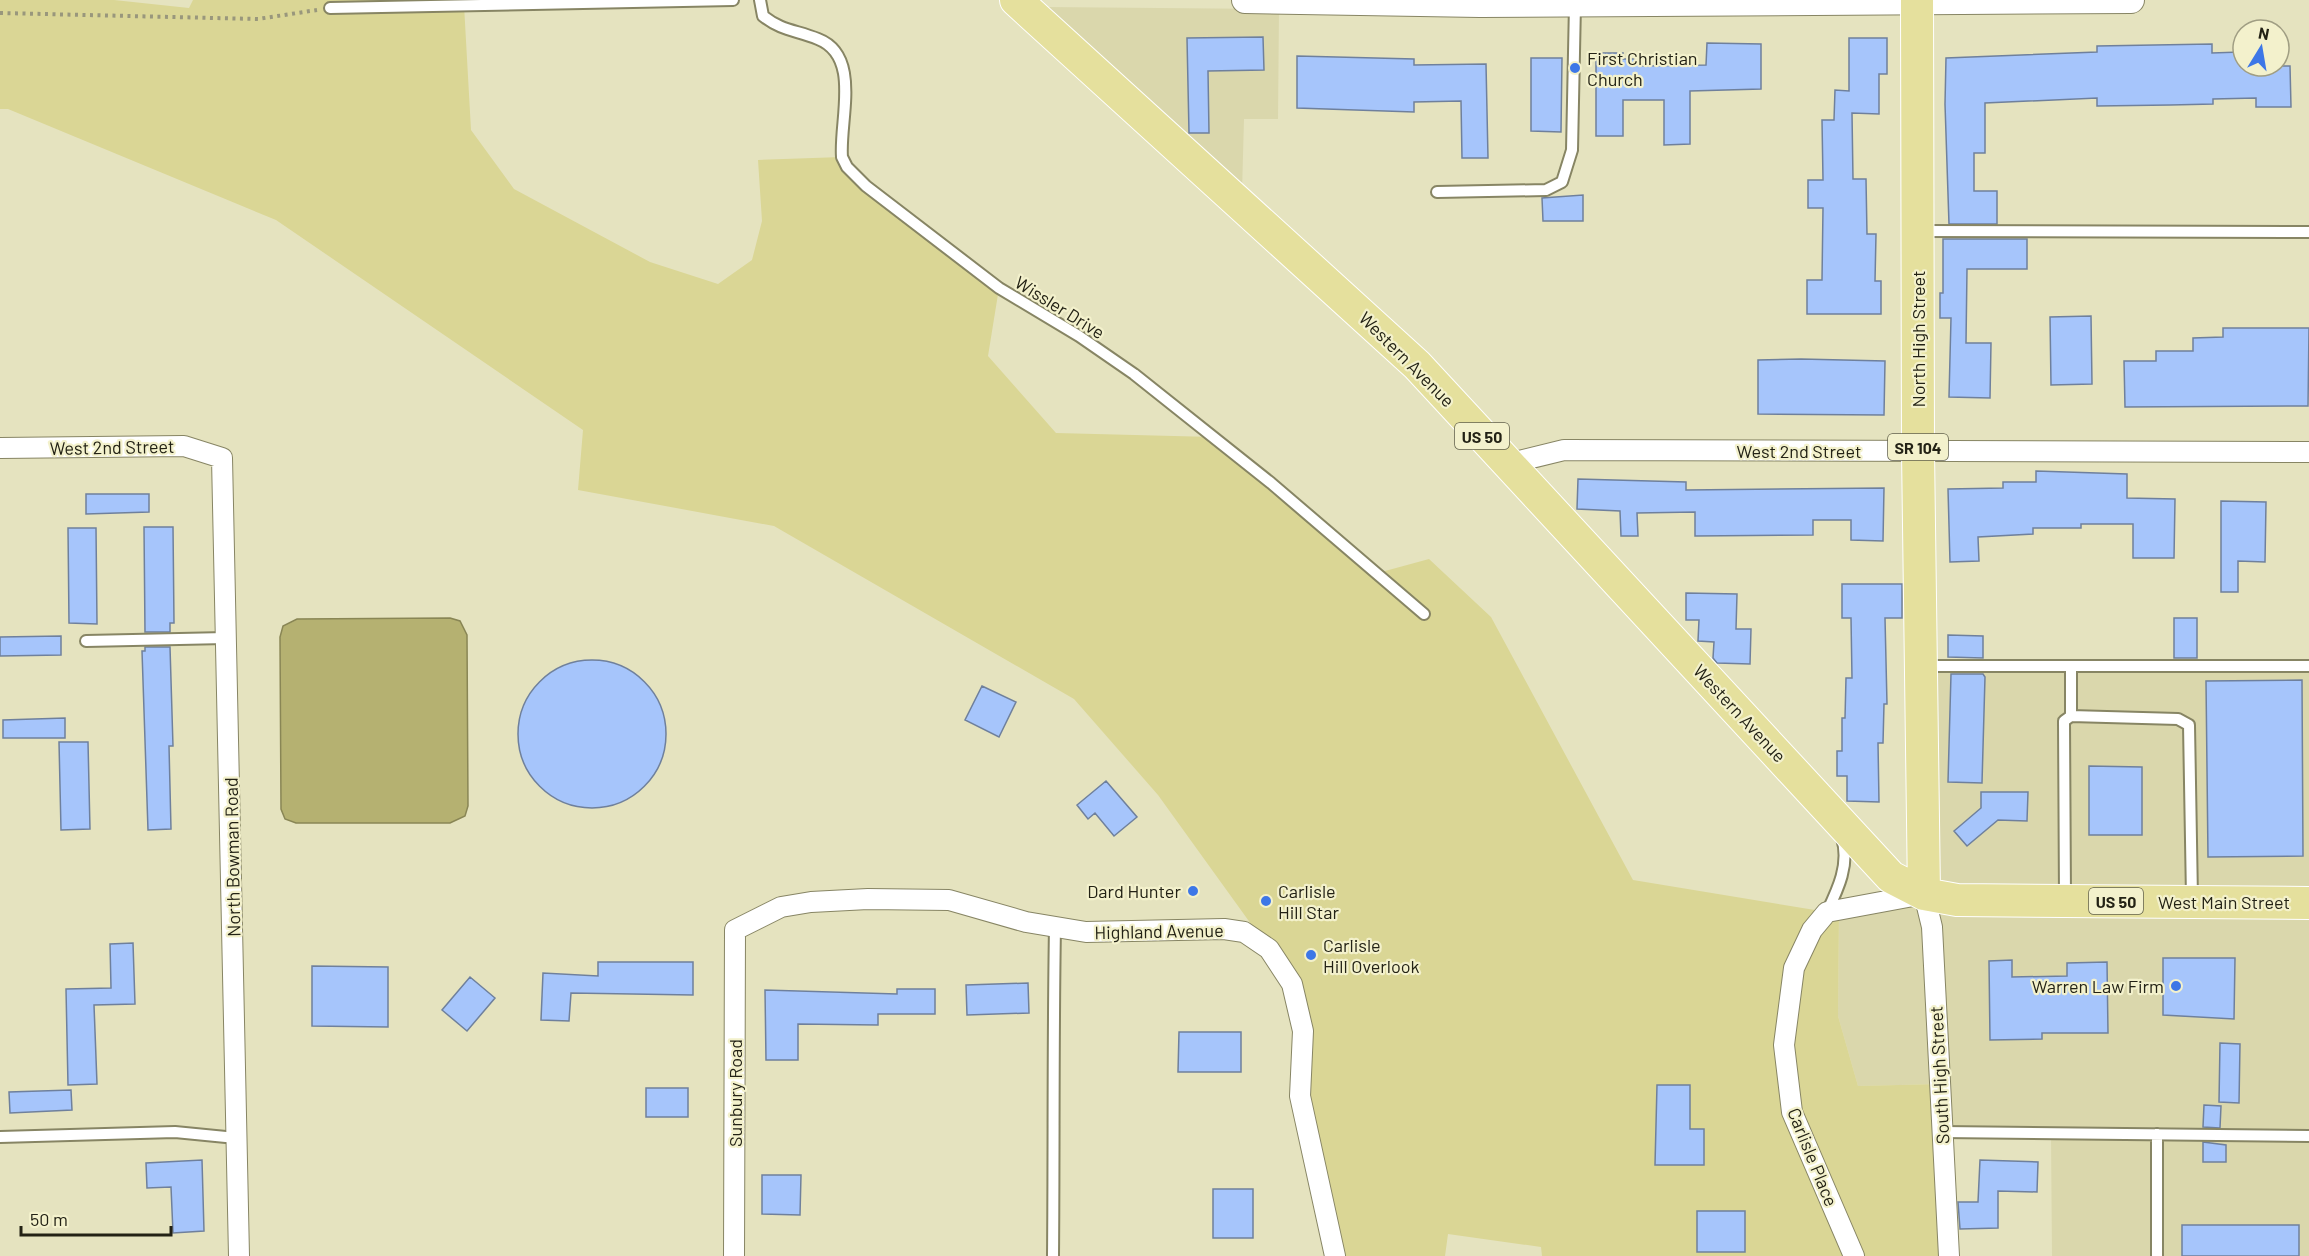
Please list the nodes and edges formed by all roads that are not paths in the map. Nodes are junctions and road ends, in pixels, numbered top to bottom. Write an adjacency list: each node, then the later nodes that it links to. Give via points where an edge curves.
1 (733, 0): 10 (lane)
2 (760, 0): 19 (lane, Wissler Drive, via 763,16 778,27 819,39 834,49 841,61 845,80 842,157 866,186 999,288 1134,374 1271,483)
3 (1016, 0): 18 (main road, Western Avenue / US 50, via 1417,364)
4 (1245, 0): 6 (street)
5 (2131, 0): 9 (street)
6 (1480, 2): 7 (street)
7 (1583, 2): 8 (street); 11 (lane, via 1572,150 1562,182 1546,190)
8 (1701, 2): 9 (street)
9 (1917, 2): 12 (main road, North High Street / SR 104)
10 (330, 8)
11 (1437, 192)
12 (1917, 231): 13 (lane); 15 (main road, North High Street / SR 104)
13 (2309, 232)
14 (0, 448): 17 (street, West 2nd Street, via 184,446)
15 (1918, 452): 16 (street, West 2nd Street); 18 (street, West 2nd Street, via 1564,450); 22 (main road, North High Street / SR 104)
16 (2309, 452)
17 (222, 458): 20 (street, North Bowman Road)
18 (1507, 464): 26 (main road, Western Avenue / US 50)
19 (1424, 614)
20 (226, 638): 21 (lane); 38 (street, North Bowman Road)
21 (86, 641)
22 (1922, 666): 23 (lane); 27 (main road, North High Street / SR 104)
23 (2071, 666): 24 (lane); 25 (lane)
24 (2309, 666)
25 (2071, 716): 28 (lane, via 2064,721); 29 (lane, via 2178,719 2189,725)
26 (1833, 813): 27 (main road, Western Avenue / US 50, via 1891,877); 31 (lane, via 1846,851 1843,874)
27 (1924, 894): 28 (main road, West Main Street / US 50, via 1957,900); 31 (street); 34 (street, South High Street, via 1932,927)
28 (2065, 901): 29 (main road, West Main Street / US 50)
29 (2192, 902): 30 (main road, West Main Street / US 50)
30 (2309, 903)
31 (1827, 912): 43 (street, Carlisle Place, via 1812,930 1794,968 1784,1046 1791,1112)
32 (1055, 928): 33 (street, Highland Avenue, via 949,900 868,899 781,907); 41 (lane); 42 (street, Highland Avenue, via 1086,932 1224,929 1244,932 1269,949 1292,984 1298,1007 1303,1031 1300,1096)
33 (735, 930): 40 (street, Sunbury Road)
34 (1942, 1132): 35 (lane); 44 (street, South High Street)
35 (2157, 1134): 36 (lane); 45 (lane)
36 (2309, 1136)
37 (0, 1137): 38 (lane, via 176,1132)
38 (236, 1138): 39 (street, North Bowman Road)
39 (239, 1256)
40 (734, 1256)
41 (1053, 1256)
42 (1335, 1256)
43 (1854, 1256)
44 (1949, 1256)
45 (2157, 1256)

